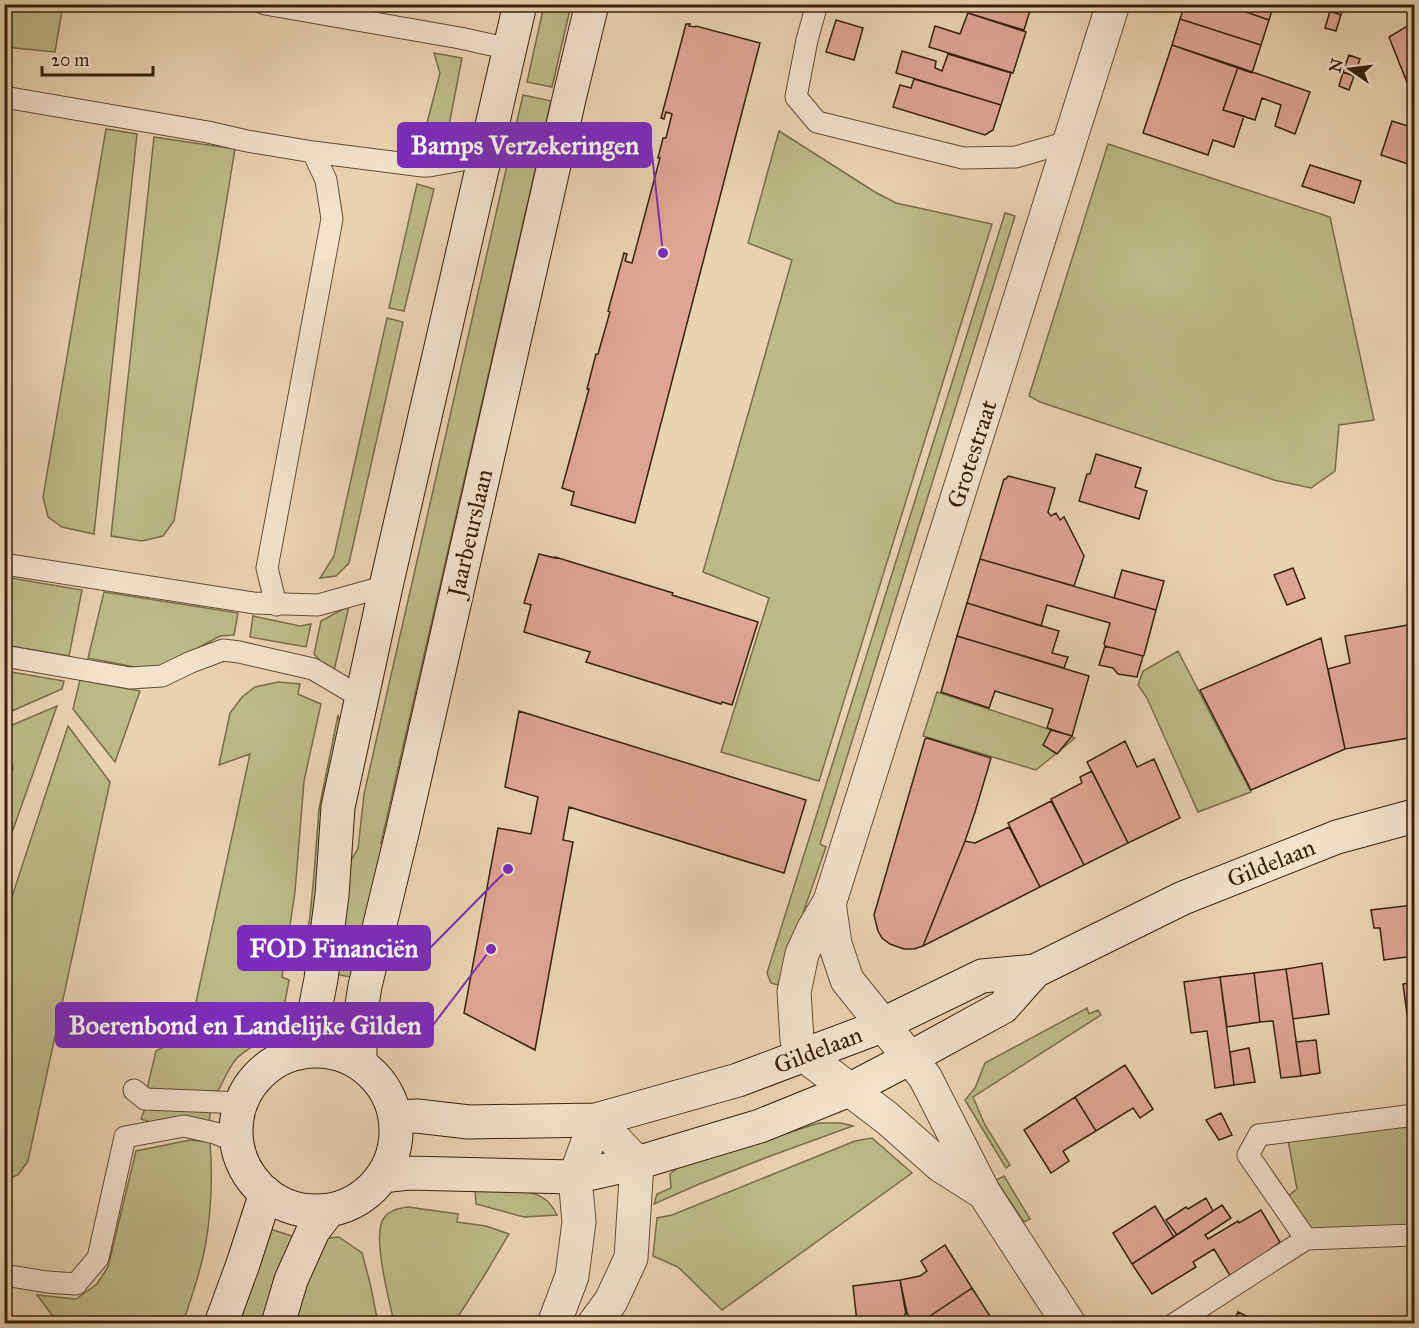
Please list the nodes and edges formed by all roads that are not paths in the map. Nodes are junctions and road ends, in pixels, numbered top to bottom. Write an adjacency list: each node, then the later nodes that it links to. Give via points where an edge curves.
1 (265, 4): 6 (lane)
2 (520, 4): 6 (street)
3 (592, 4): 23 (street, Jaarbeurslaan, via 365,986 360,1017)
4 (818, 4): 8 (lane, via 796,97 817,122 963,158 1016,157)
5 (1113, 4): 8 (street, Grotestraat)
6 (510, 49): 9 (street)
7 (4, 97): 10 (lane)
8 (1071, 141): 17 (street, Grotestraat)
9 (488, 148): 10 (lane, via 468,159 429,166); 12 (street)
10 (313, 152): 13 (lane, via 326,180 332,219 267,568)
11 (4, 564): 13 (lane)
12 (386, 586): 13 (lane, via 318,605); 15 (street)
13 (276, 605)
14 (4, 656): 15 (lane, via 130,678 162,676 223,650 313,669)
15 (362, 698): 20 (street, via 338,807 321,979 313,1020)
16 (1414, 816): 18 (street, Gildelaan, via 1337,837 1183,898)
17 (829, 903): 19 (street, Grotestraat, via 835,944 847,980); 21 (street, Grotestraat, via 802,954 794,992 797,1040)
18 (1035, 971): 19 (street, Gildelaan, via 982,976); 22 (street, Gildelaan, via 1003,1007)
19 (882, 1025): 21 (street, Gildelaan); 22 (street, Grotestraat)
20 (299, 1053): 23 (street, via 320,1051); 26 (street, via 280,1059 264,1071)
21 (804, 1055): 25 (street); 29 (street, Gildelaan, via 738,1080)
22 (909, 1058): 25 (street, Gildelaan); 35 (street, Grotestraat, via 925,1077)
23 (360, 1064): 28 (street, via 389,1096)
24 (134, 1090): 26 (lane, via 145,1099)
25 (849, 1090): 31 (street, Gildelaan, via 760,1126); 35 (street, via 940,1165)
26 (242, 1103): 30 (street)
27 (1414, 1115): 38 (lane, via 1259,1135 1248,1155)
28 (395, 1117): 29 (street, Gildelaan, via 469,1122); 32 (street, via 392,1158)
29 (596, 1120): 31 (street); 33 (street)
30 (237, 1142): 34 (street, via 242,1161); 39 (lane, via 184,1126 125,1137 98,1258 76,1284)
31 (637, 1163): 33 (street, Gildelaan); 43 (street, via 631,1258 611,1301)
32 (382, 1176): 33 (street, Gildelaan, via 408,1173); 36 (street, via 365,1195)
33 (575, 1177): 42 (street, via 579,1222 572,1276)
34 (266, 1193): 36 (street, via 307,1210); 40 (street)
35 (984, 1193): 44 (street, Grotestraat)
36 (329, 1210): 41 (street, via 313,1231 291,1280)
37 (1414, 1235): 38 (lane)
38 (1306, 1239): 45 (lane)
39 (4, 1275)
40 (221, 1323)
41 (279, 1323)
42 (554, 1323)
43 (594, 1323)
44 (1070, 1323)
45 (1174, 1323)

